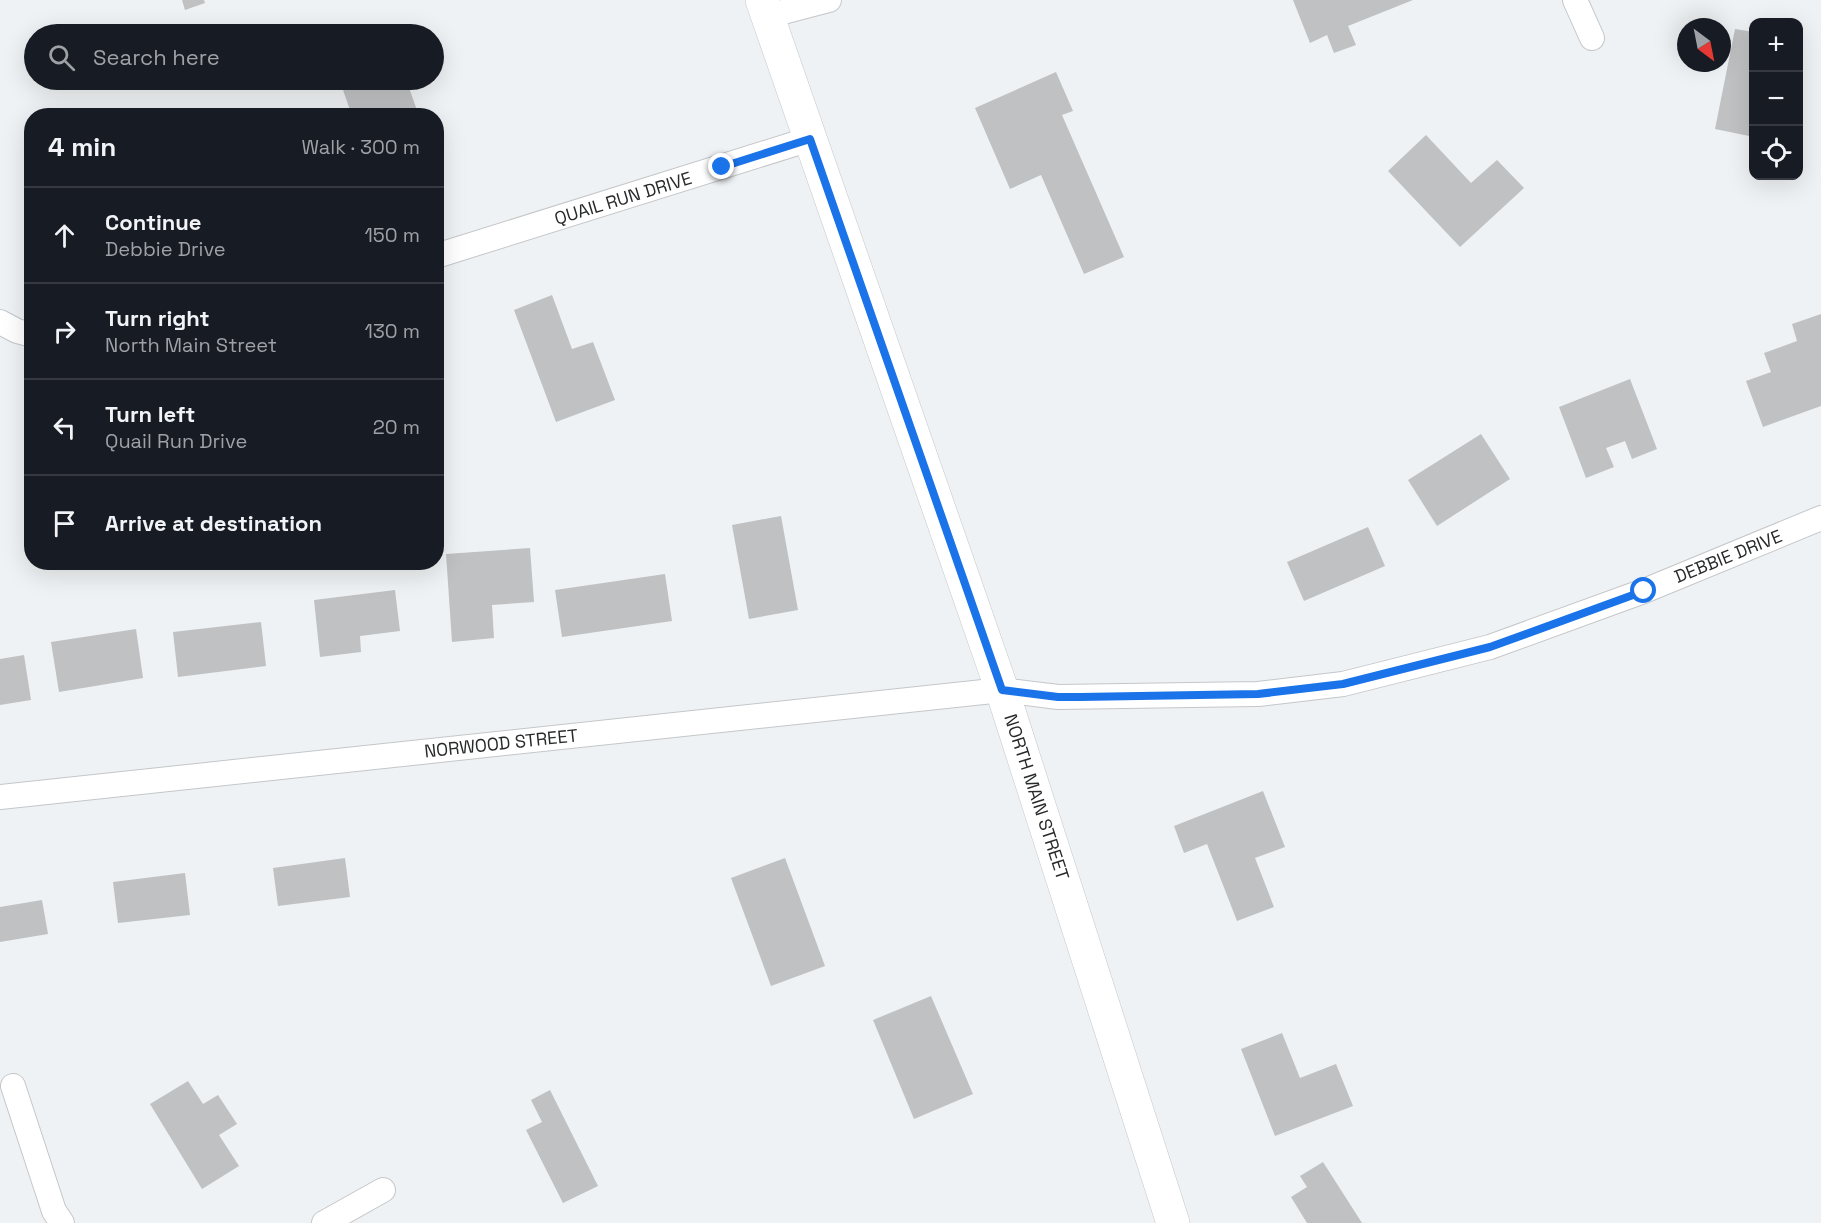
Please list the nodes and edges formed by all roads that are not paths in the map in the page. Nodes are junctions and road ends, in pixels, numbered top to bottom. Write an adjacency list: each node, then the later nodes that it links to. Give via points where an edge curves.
1 (829, 0): 3 (street)
2 (1575, 0): 4 (street)
3 (765, 8): 5 (street, NORTH MAIN STREET)
4 (1592, 38)
5 (810, 139): 6 (street, QUAIL RUN DRIVE); 10 (street, NORTH MAIN STREET)
6 (444, 253)
7 (0, 322): 8 (street)
8 (24, 333)
9 (1821, 518): 10 (street, DEBBIE DRIVE, via 1644,591 1490,647 1343,684 1258,694 1070,697)
10 (1002, 690): 11 (street, NORWOOD STREET); 16 (street, NORTH MAIN STREET)
11 (0, 797)
12 (13, 1086): 14 (street, via 54,1211)
13 (382, 1190): 15 (street)
14 (62, 1223)
15 (324, 1223)
16 (1173, 1223)

